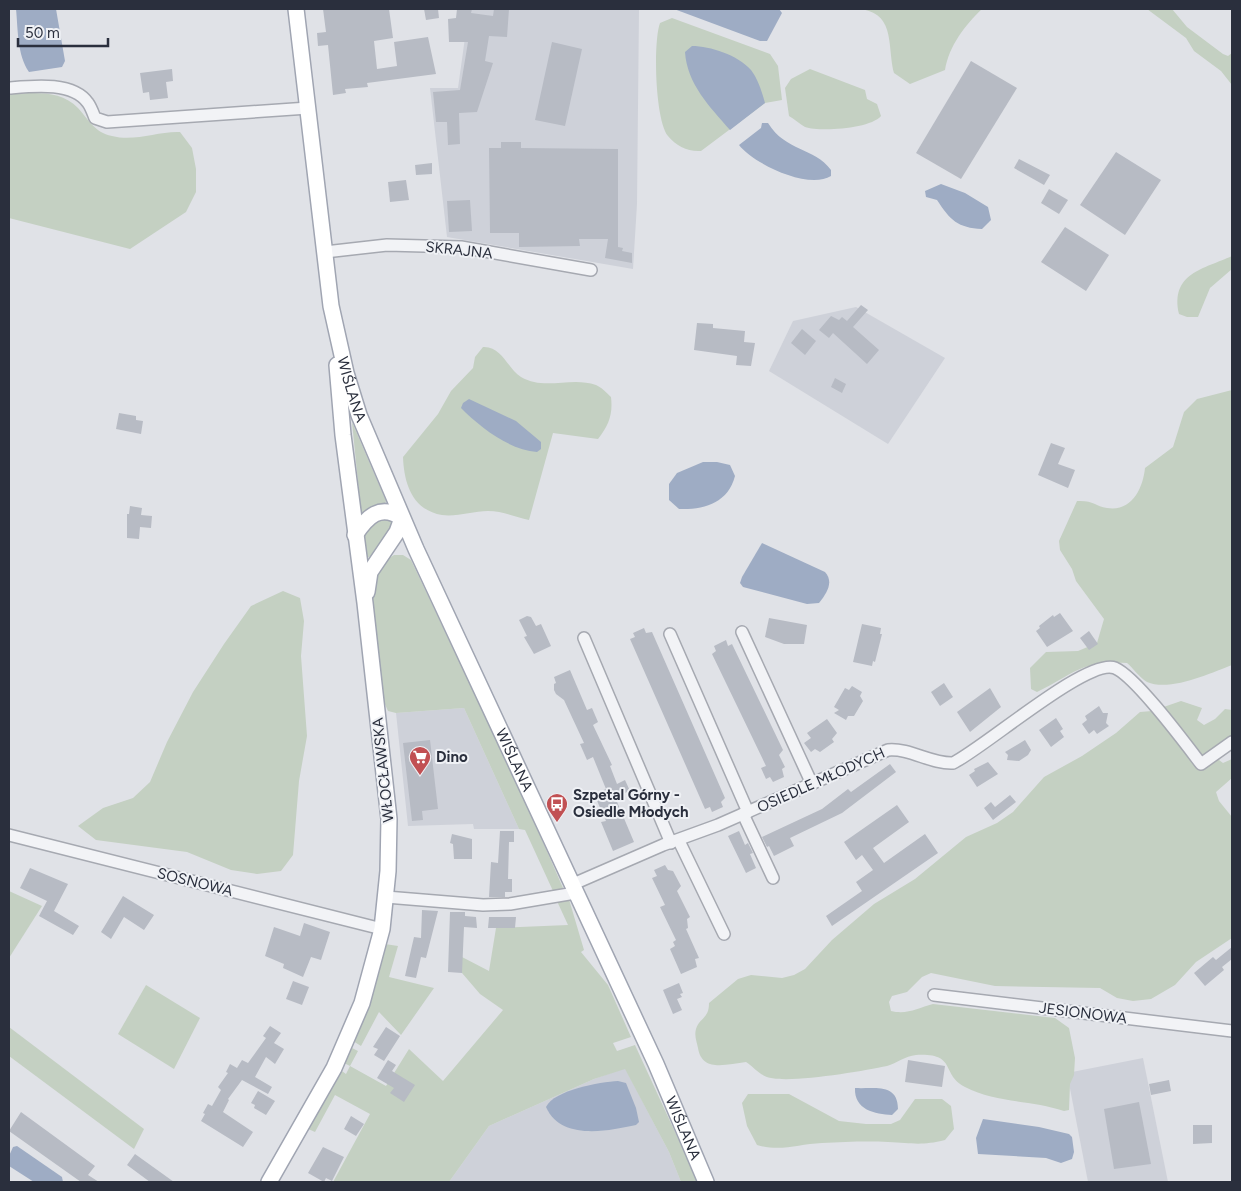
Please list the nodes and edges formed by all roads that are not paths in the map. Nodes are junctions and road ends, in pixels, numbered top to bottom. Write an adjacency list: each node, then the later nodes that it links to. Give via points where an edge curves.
1 (296, 9): 3 (main road)
2 (9, 88): 3 (street, via 37,86 68,90 88,103 95,118 107,122)
3 (308, 108): 4 (main road)
4 (325, 252): 5 (street, SKRAJNA, via 387,245 461,247); 6 (main road)
5 (591, 270)
6 (336, 334): 7 (main road, WIŚLANA, via 359,415); 8 (main road, WŁOCŁAWSKA)
7 (402, 518): 8 (main road, via 392,512 374,512); 9 (main road); 10 (main road, WIŚLANA)
8 (355, 535): 11 (main road, WŁOCŁAWSKA)
9 (386, 549): 10 (main road); 11 (main road, via 370,572)
10 (416, 549): 21 (main road, WIŚLANA)
11 (365, 603): 22 (main road, WŁOCŁAWSKA, via 389,819)
12 (742, 632): 16 (street)
13 (670, 634): 17 (street)
14 (584, 638): 19 (street)
15 (1232, 742): 16 (street, OSIEDLE MŁODYCH, via 1202,764 1134,682 1115,668 1096,669 953,763 888,750)
16 (812, 784): 17 (street, OSIEDLE MŁODYCH)
17 (745, 813): 19 (street, OSIEDLE MŁODYCH); 20 (street)
18 (9, 835): 23 (street, SOSNOWA)
19 (675, 842): 21 (street, OSIEDLE MŁODYCH); 24 (street)
20 (773, 878)
21 (573, 889): 22 (street, OSIEDLE MŁODYCH, via 510,904); 28 (main road, WIŚLANA, via 656,1064)
22 (386, 898): 23 (main road, WŁOCŁAWSKA)
23 (382, 929): 27 (main road, WŁOCŁAWSKA, via 372,975 349,1035 334,1068)
24 (724, 934)
25 (934, 995): 26 (street, JESIONOWA)
26 (1232, 1031)
27 (269, 1182)
28 (706, 1182)

